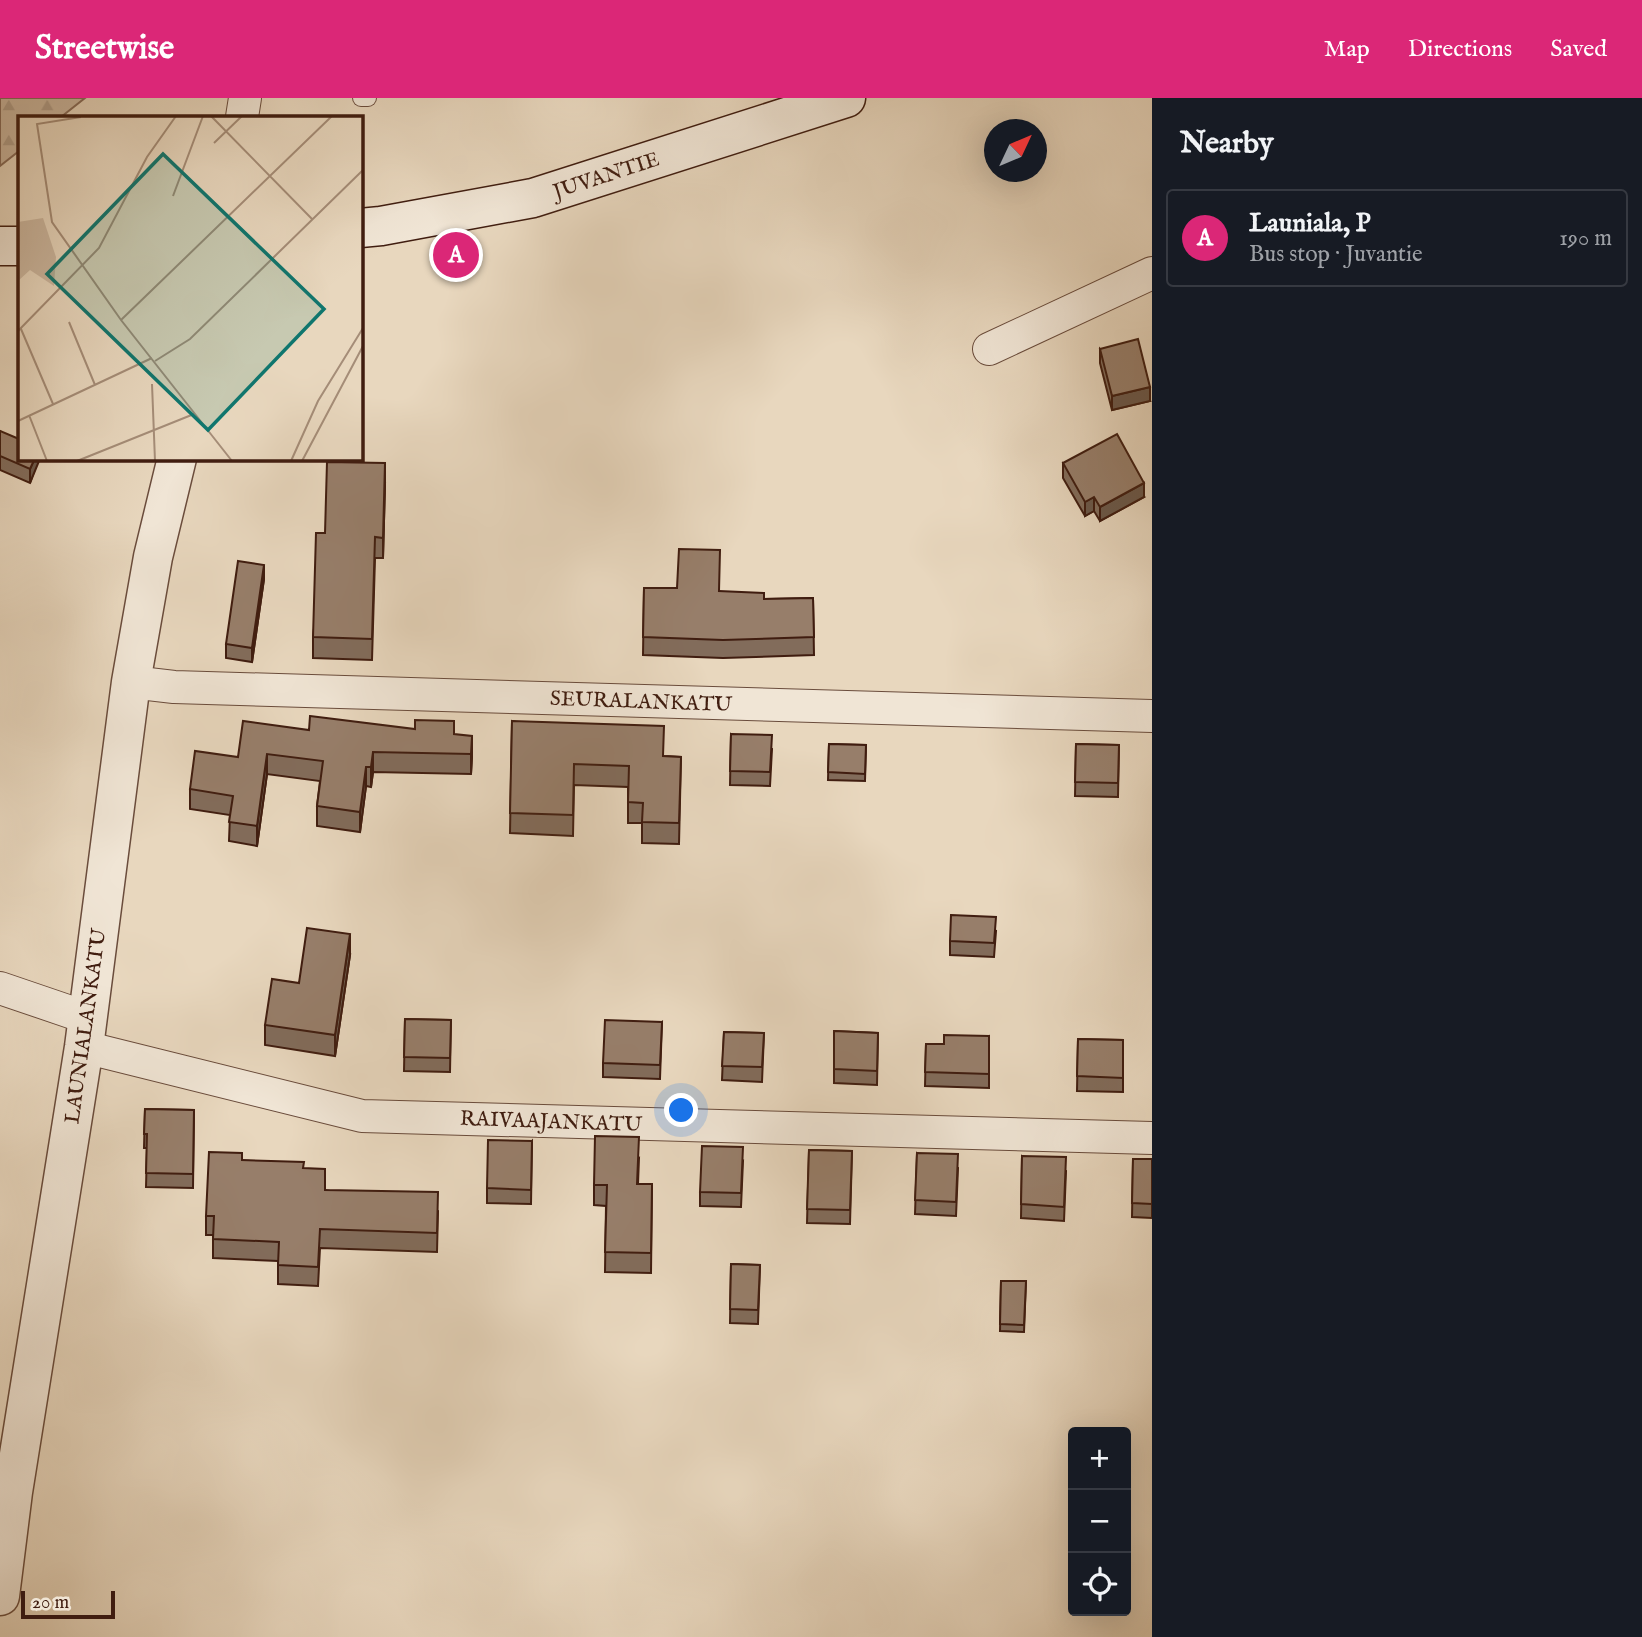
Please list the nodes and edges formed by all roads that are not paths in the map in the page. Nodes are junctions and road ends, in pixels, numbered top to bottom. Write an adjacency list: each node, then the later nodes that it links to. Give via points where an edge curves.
1 (244, 98): 5 (street)
2 (361, 98): 3 (lane)
3 (368, 98)
4 (846, 98): 6 (street, JUVANTIE, via 533,198)
5 (242, 116)
6 (362, 228)
7 (0, 246): 8 (street)
8 (18, 246)
9 (1152, 273): 10 (street)
10 (989, 349)
11 (177, 460): 12 (street, LAUNIALANKATU, via 153,557)
12 (131, 682): 13 (street, SEURALANKATU, via 174,687); 15 (street, LAUNIALANKATU)
13 (1152, 716)
14 (0, 988): 15 (street, RAIVAAJANKATU)
15 (86, 1032): 16 (street, RAIVAAJANKATU, via 362,1116); 17 (street, LAUNIALANKATU)
16 (1152, 1138)
17 (7, 1491): 18 (street, LAUNIALANKATU)
18 (0, 1596)

